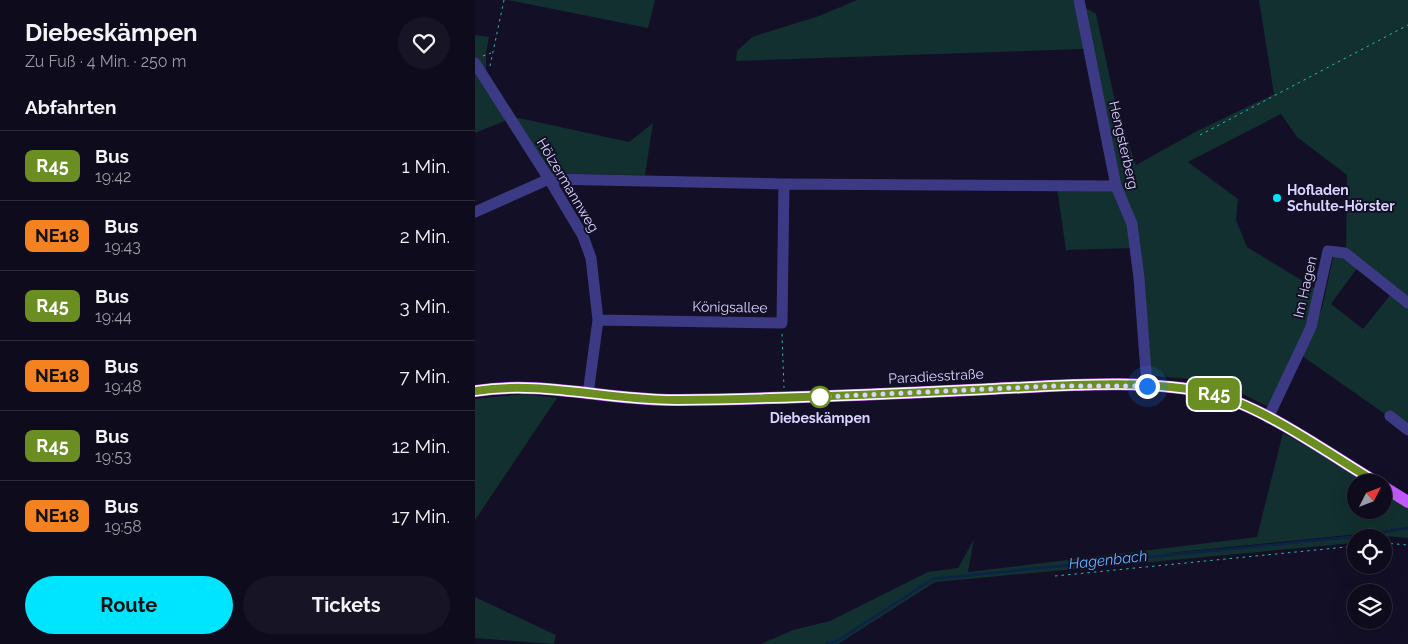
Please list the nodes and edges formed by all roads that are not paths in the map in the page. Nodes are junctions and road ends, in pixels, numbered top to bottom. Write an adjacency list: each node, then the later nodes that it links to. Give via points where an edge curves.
1 (1079, 0): 5 (street, Hengsterberg)
2 (477, 60): 3 (street, Hölzermannweg)
3 (549, 179): 4 (street); 6 (street); 8 (street, Hölzermannweg, via 583,236 591,258)
4 (784, 184): 5 (street); 8 (street, Königsallee, via 782,323)
5 (1116, 186): 9 (street, Hengsterberg, via 1131,224 1139,278)
6 (475, 212)
7 (1408, 303): 13 (street, Im Hagen, via 1345,253 1328,251 1311,327)
8 (599, 320): 11 (street, Hölzermannweg)
9 (1147, 386): 11 (main road, Paradiesstraße, via 1053,386 675,400); 13 (main road, Paradiesstraße, via 1189,389 1214,395)
10 (475, 391): 11 (main road, Paradiesstraße, via 525,386)
11 (588, 394)
12 (1390, 416): 14 (street)
13 (1268, 418): 15 (main road, Paradiesstraße)
14 (1408, 430)
15 (1362, 474)
16 (1393, 493): 17 (main road)
17 (1408, 502)

